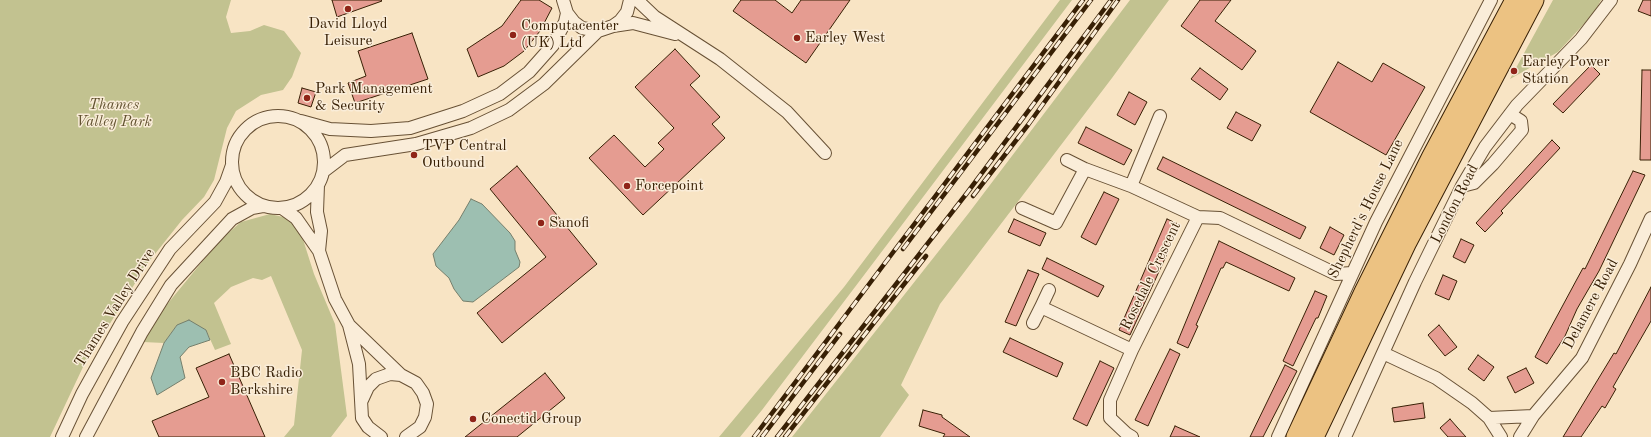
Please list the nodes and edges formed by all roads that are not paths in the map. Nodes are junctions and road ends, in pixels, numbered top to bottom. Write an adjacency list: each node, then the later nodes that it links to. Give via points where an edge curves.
1 (563, 0): 8 (street)
2 (630, 0): 9 (street, via 627,12)
3 (637, 0): 11 (street, via 655,17)
4 (1491, 0): 29 (street, Shepherd's House Lane)
5 (1515, 0): 46 (main road, via 1431,158)
6 (1534, 0): 47 (main road, London Road, via 1403,249)
7 (1611, 0): 12 (street, London Road, via 1581,39)
8 (566, 13): 10 (street, via 582,28); 14 (street, via 565,22 553,45 530,72 500,94 463,112 410,128 371,131 330,129)
9 (613, 26): 10 (street); 11 (street, via 633,23 668,31)
10 (598, 31): 19 (street, via 544,84 509,110 471,128 416,144 345,155)
11 (698, 44): 15 (street, via 720,58 787,112)
12 (1510, 114): 22 (street, London Road, via 1485,147); 22 (street, via 1521,121 1522,130 1474,183)
13 (1160, 116): 21 (street)
14 (301, 121): 17 (street, via 268,116 254,122 241,134 235,146); 19 (street, via 320,141)
15 (825, 153)
16 (1067, 160): 18 (street, Rosedale Crescent)
17 (232, 164): 23 (street, via 236,182 251,200); 40 (street, Thames Valley Drive, via 215,202 170,249 122,322 82,394)
18 (1085, 169): 21 (street, Rosedale Crescent); 25 (street, via 1056,223)
19 (324, 171): 20 (street)
20 (318, 185): 24 (street, via 308,198); 28 (street)
21 (1131, 186): 26 (street, Rosedale Crescent)
22 (1462, 186): 35 (street, London Road)
23 (263, 206): 24 (street); 41 (street, via 252,208 232,219 171,285 142,332)
24 (282, 208): 28 (street, via 296,218)
25 (1022, 208)
26 (1198, 217): 29 (street, Rosedale Crescent, via 1220,218 1336,274); 34 (street, Rosedale Crescent)
27 (1651, 218): 38 (street, Delamere Road, via 1582,358)
28 (319, 251): 33 (street, via 335,299)
29 (1352, 273): 45 (street, Shepherd's House Lane)
30 (1049, 290): 31 (street)
31 (1041, 307): 32 (street); 34 (street, Rosedale Crescent)
32 (1033, 323)
33 (349, 326): 36 (street); 37 (street, via 359,364)
34 (1132, 350): 44 (street, Rosedale Crescent, via 1110,400 1110,418)
35 (1383, 353): 39 (street, via 1436,378); 48 (street, London Road)
36 (401, 375): 37 (street, via 390,374 376,379 368,387); 43 (street, via 416,383 423,393 426,404 425,417 420,427)
37 (362, 401): 42 (street, via 362,418 368,427)
38 (1533, 416): 39 (street); 50 (street, Delamere Road)
39 (1489, 418): 49 (street)
40 (62, 437)
41 (86, 437)
42 (381, 437)
43 (406, 437)
44 (1132, 437)
45 (1278, 437)
46 (1296, 437)
47 (1314, 437)
48 (1344, 437)
49 (1502, 437)
50 (1520, 437)

